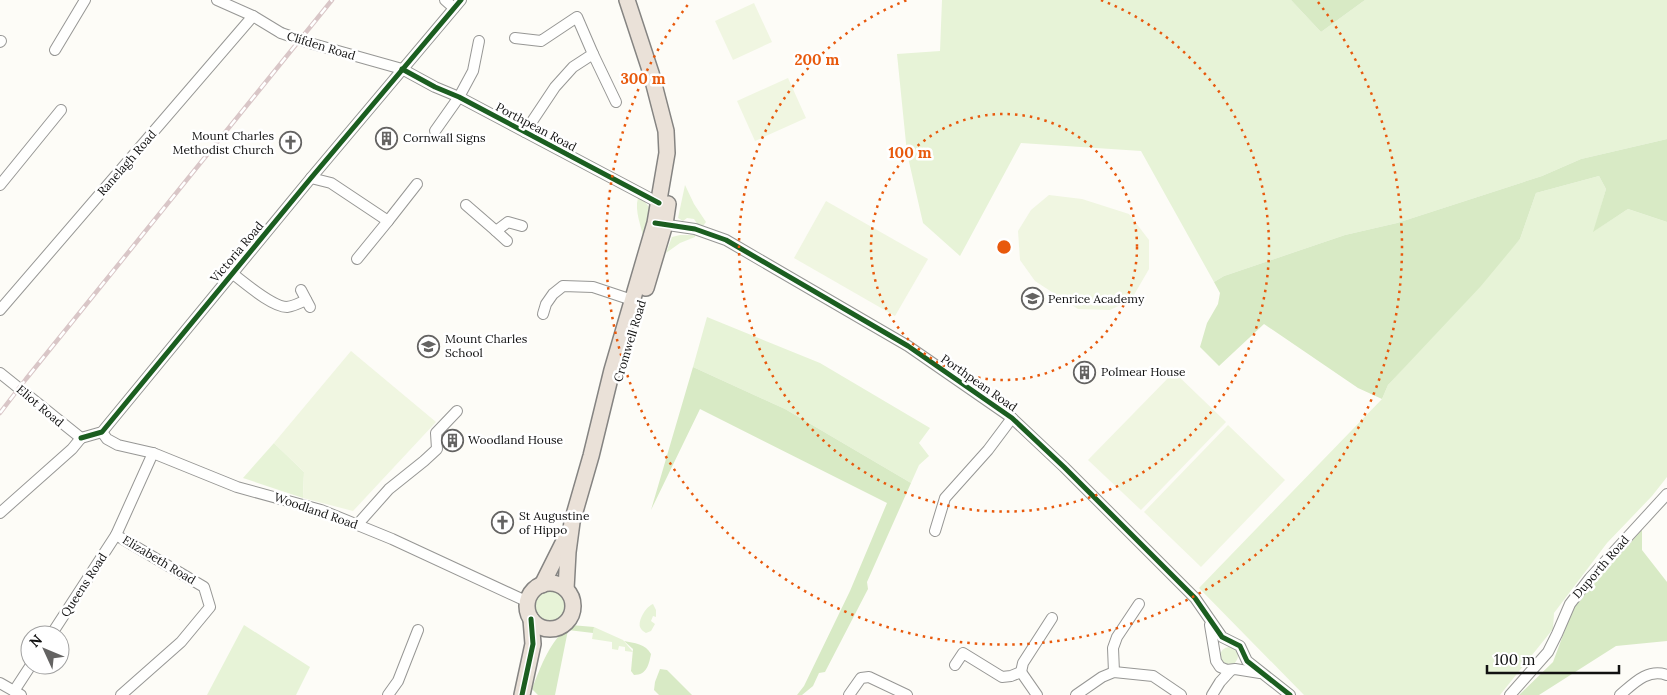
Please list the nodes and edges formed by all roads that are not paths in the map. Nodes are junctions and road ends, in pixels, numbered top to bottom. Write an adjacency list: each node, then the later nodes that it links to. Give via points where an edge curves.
1 (85, 0): 9 (street)
2 (217, 0): 6 (street, Clifden Road)
3 (445, 0): 5 (street)
4 (629, 0): 20 (highway, via 666,131); 23 (highway, via 639,16 659,68 672,136 673,167)
5 (458, 4): 11 (street, Victoria Road)
6 (253, 16): 11 (street, Clifden Road, bridge, via 281,33); 31 (street, Ranelagh Road)
7 (515, 38): 10 (street, via 541,41 577,17)
8 (478, 41): 12 (street, via 473,71)
9 (55, 50)
10 (593, 54): 13 (street); 16 (street, via 573,67 555,87)
11 (402, 69): 12 (street, Porthpean Road); 17 (street, Victoria Road)
12 (459, 97): 15 (street); 16 (street, Porthpean Road)
13 (616, 102)
14 (61, 110): 19 (street)
15 (435, 131)
16 (524, 132): 20 (street, Porthpean Road)
17 (311, 178): 22 (street, via 331,183); 28 (street, Victoria Road)
18 (417, 184): 22 (street)
19 (0, 185)
20 (659, 203): 23 (highway)
21 (466, 205): 25 (street)
22 (388, 221): 27 (street)
23 (660, 224): 30 (highway, Cromwell Road); 35 (street, Porthpean Road, via 695,229 726,240 908,346); 39 (highway, Cromwell Road, via 612,400)
24 (522, 226): 25 (street, via 508,222)
25 (496, 231): 26 (street)
26 (507, 241)
27 (357, 259)
28 (233, 274): 29 (street, via 283,306 308,303); 36 (street, Victoria Road)
29 (301, 290)
30 (632, 300): 32 (street, via 593,287 563,286 553,294); 39 (highway, Cromwell Road)
31 (0, 310)
32 (543, 314)
33 (0, 373): 37 (street, Eliot Road)
34 (457, 410): 43 (street, via 436,433 437,449 389,490)
35 (1012, 418): 44 (street, Porthpean Road, via 946,498); 52 (street, Porthpean Road, via 1195,598)
36 (102, 432): 37 (street); 38 (street, Woodland Road, via 118,445)
37 (81, 438): 41 (street)
38 (153, 452): 43 (street, Woodland Road, via 237,487 306,505); 45 (street, Queens Road)
39 (591, 456): 42 (highway, Cromwell Road)
40 (1667, 494): 80 (street, Duporth Road, via 1590,578 1570,604 1548,652)
41 (0, 513)
42 (572, 522): 46 (highway, Cromwell Road); 47 (highway, Cromwell Road)
43 (356, 525): 48 (street, Woodland Road)
44 (935, 531)
45 (116, 534): 53 (street, Queens Road); 71 (street, Elizabeth Road, via 204,588 210,607 181,642)
46 (542, 585): 47 (highway, via 556,584); 48 (highway, via 533,591)
47 (566, 589): 54 (highway, via 572,601 571,614 562,626)
48 (528, 602): 51 (highway)
49 (1139, 604): 63 (street, via 1117,638)
50 (1052, 618): 62 (street, via 1022,663)
51 (532, 619): 54 (highway, via 544,628); 60 (highway, via 533,644)
52 (1208, 619): 56 (street, Porthpean Road, via 1222,637); 58 (street, Porthpean Road)
53 (57, 625)
54 (554, 628): 60 (highway)
55 (418, 630): 72 (street, via 398,681)
56 (1233, 642): 57 (street, Porthpean Road); 58 (street, via 1217,648)
57 (1243, 652): 61 (street, via 1242,663); 64 (street, Porthpean Road, via 1247,661)
58 (1216, 660): 61 (street, Porthpean Road, via 1223,669); 69 (street)
59 (955, 665): 62 (street, via 963,653 1002,677)
60 (529, 668): 73 (highway)
61 (1233, 670): 64 (street, Porthpean Road); 69 (street)
62 (1021, 672): 76 (street)
63 (1114, 672): 68 (street, via 1102,677); 78 (street, via 1153,676)
64 (1261, 673): 79 (street, Porthpean Road)
65 (26, 675): 70 (street)
66 (1667, 675): 81 (street, via 1651,673)
67 (0, 683): 70 (street)
68 (1090, 691): 77 (street)
69 (1213, 692)
70 (17, 693)
71 (121, 695)
72 (388, 695)
73 (522, 695)
74 (849, 695): 75 (street, via 860,678 868,677)
75 (907, 695)
76 (1037, 695)
77 (1076, 695)
78 (1181, 695)
79 (1290, 695)
80 (1510, 695)
81 (1620, 695)

